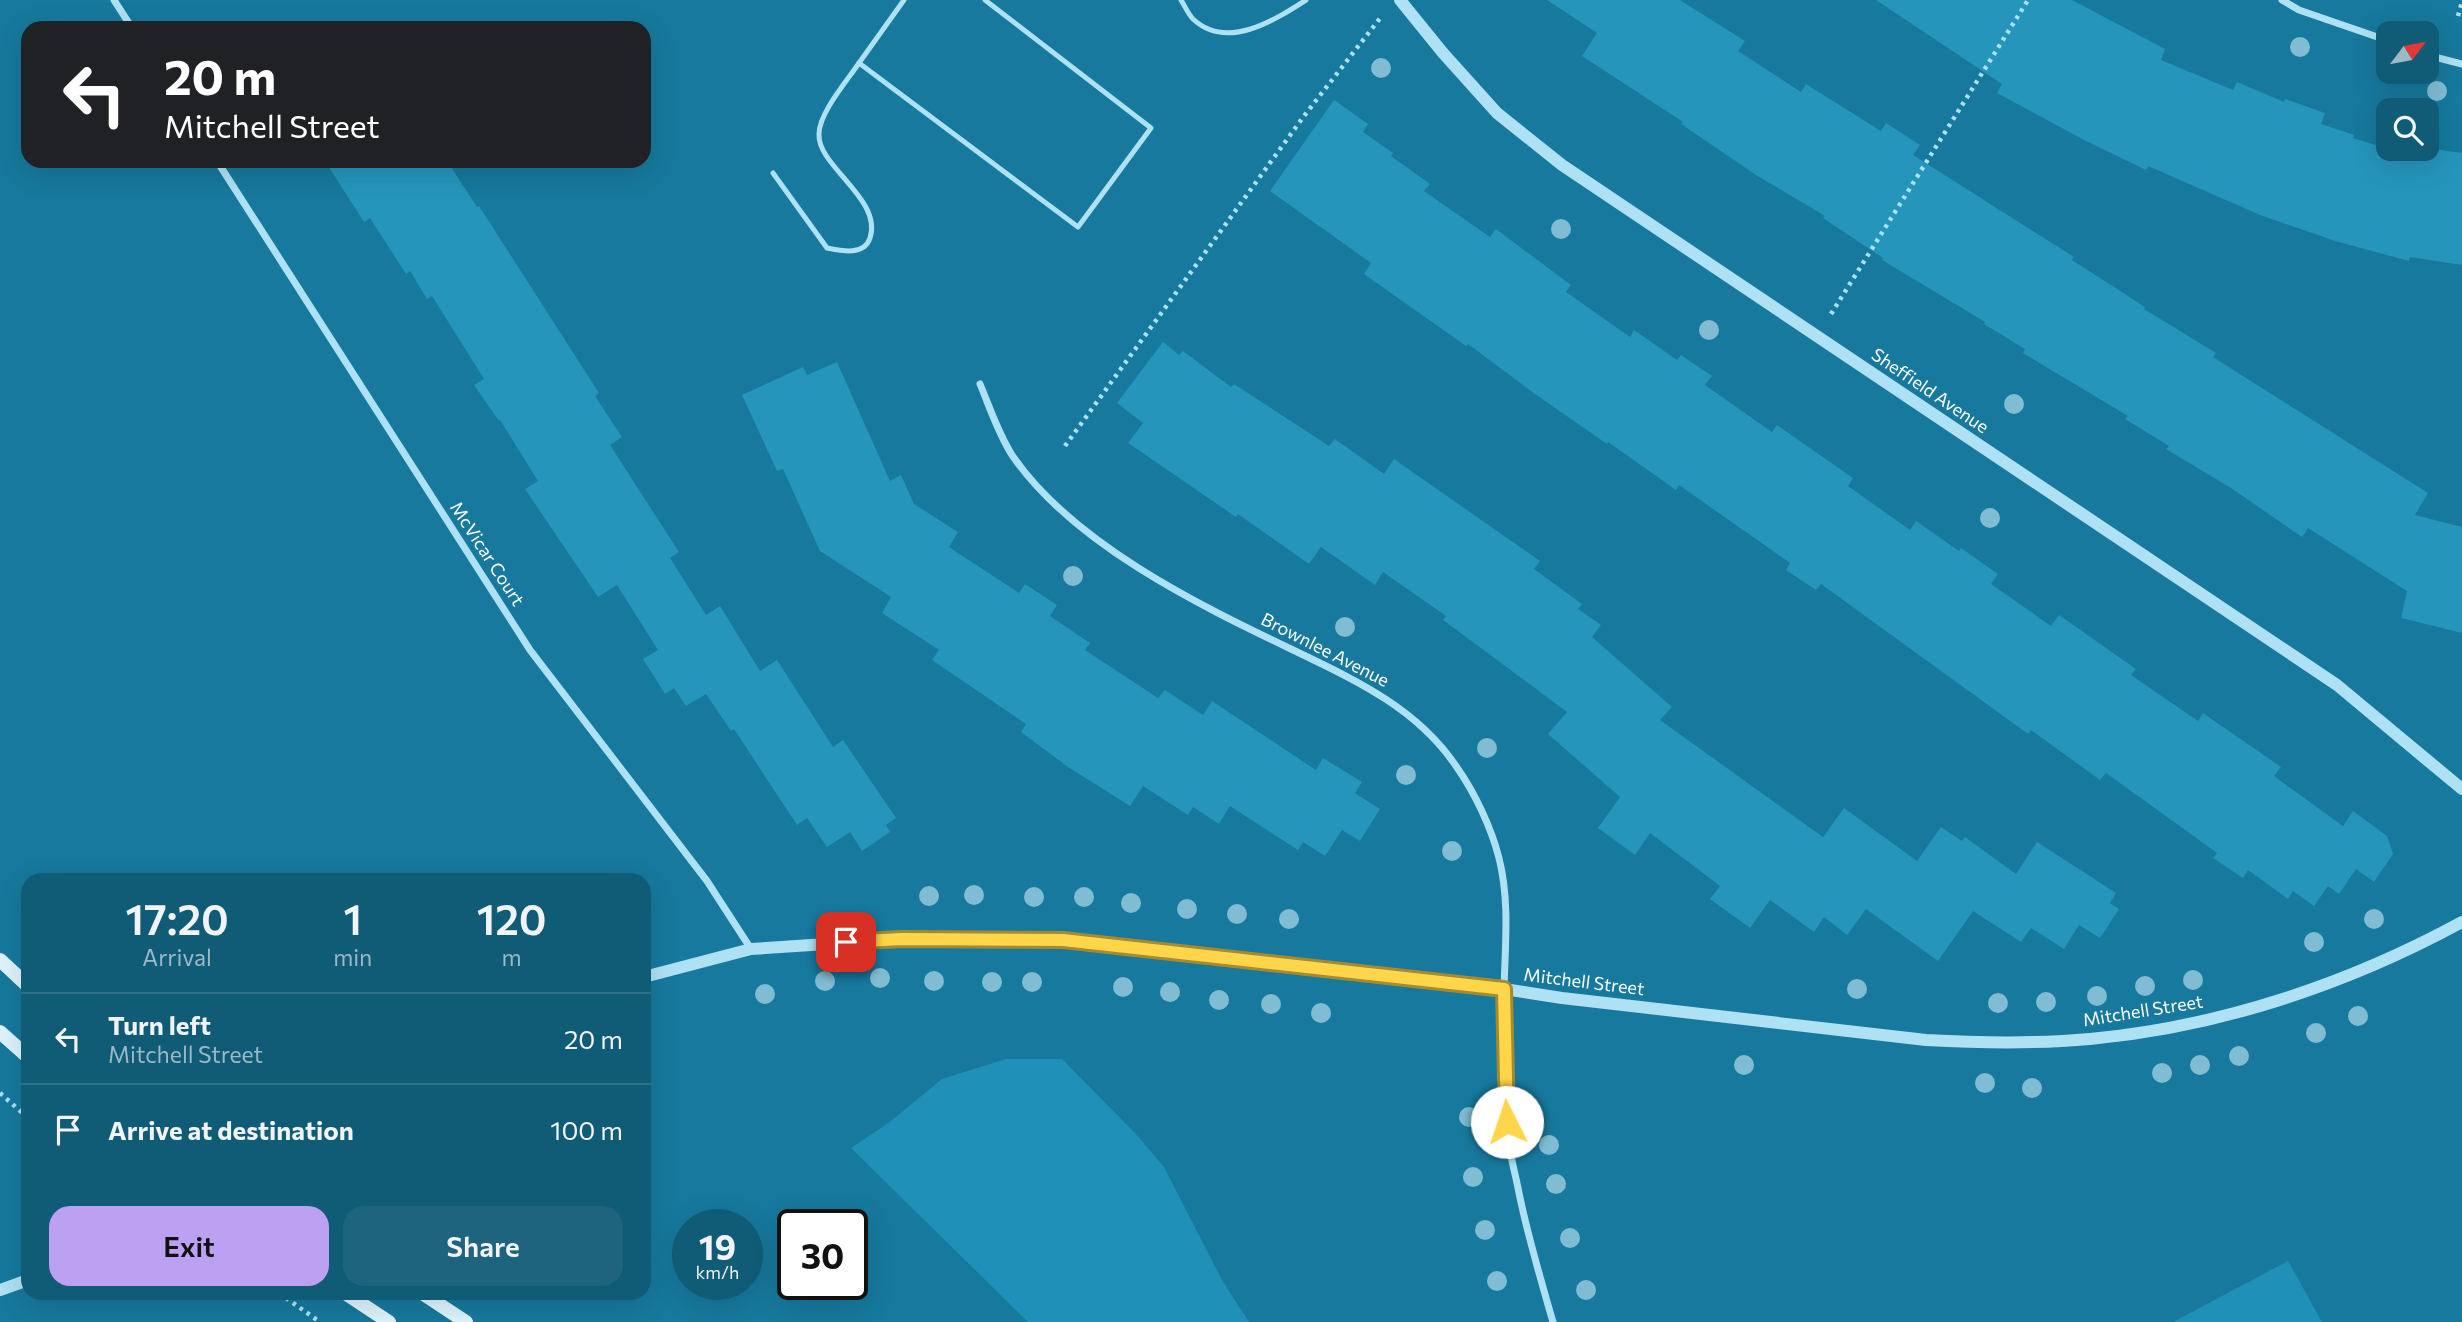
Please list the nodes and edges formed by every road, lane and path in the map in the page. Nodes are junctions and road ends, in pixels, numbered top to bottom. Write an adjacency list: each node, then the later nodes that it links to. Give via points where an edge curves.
1 (114, 0): 12 (street)
2 (904, 0): 15 (lane)
3 (985, 0): 15 (lane, via 1151,128 1078,227)
4 (1181, 0): 5 (lane, via 1202,25 1231,33 1253,30)
5 (1306, 0)
6 (1400, 0): 19 (street, Sheffield Avenue, via 1469,83 1530,141)
7 (2028, 0): 19 (path)
8 (2282, 0): 13 (street)
9 (2462, 2): 11 (path)
10 (1387, 10): 21 (path, via 1304,116)
11 (2458, 16)
12 (128, 21)
13 (2376, 37)
14 (2440, 58): 16 (street)
15 (859, 63): 18 (lane, via 826,113 818,135 866,206 872,227 869,241 848,252 827,248)
16 (2462, 64)
17 (221, 168): 24 (street, McVicar Court, via 530,650 707,881)
18 (774, 173)
19 (1817, 336): 22 (street, Sheffield Avenue, via 2337,685)
20 (980, 384): 28 (street, Brownlee Avenue, via 1000,434 1026,473 1099,541 1167,585 1359,681 1409,715 1456,765 1480,808 1499,857 1506,897)
21 (1065, 446)
22 (2462, 789)
23 (2462, 922): 28 (street, Mitchell Street, via 2323,986 2200,1020 2091,1039 1926,1040)
24 (751, 949): 26 (street, Mitchell Street); 28 (street, Mitchell Street, via 902,939 1063,940)
25 (0, 960): 27 (main road)
26 (651, 975)
27 (21, 980)
28 (1504, 989): 41 (street, Brownlee Avenue, via 1509,1143 1529,1242)
29 (0, 1032): 30 (main road)
30 (21, 1051)
31 (0, 1093): 32 (path)
32 (21, 1112)
33 (21, 1282): 34 (street)
34 (0, 1290)
35 (289, 1300): 38 (path)
36 (356, 1300): 39 (main road)
37 (433, 1300): 40 (main road)
38 (320, 1322)
39 (389, 1322)
40 (466, 1322)
41 (1553, 1322)

